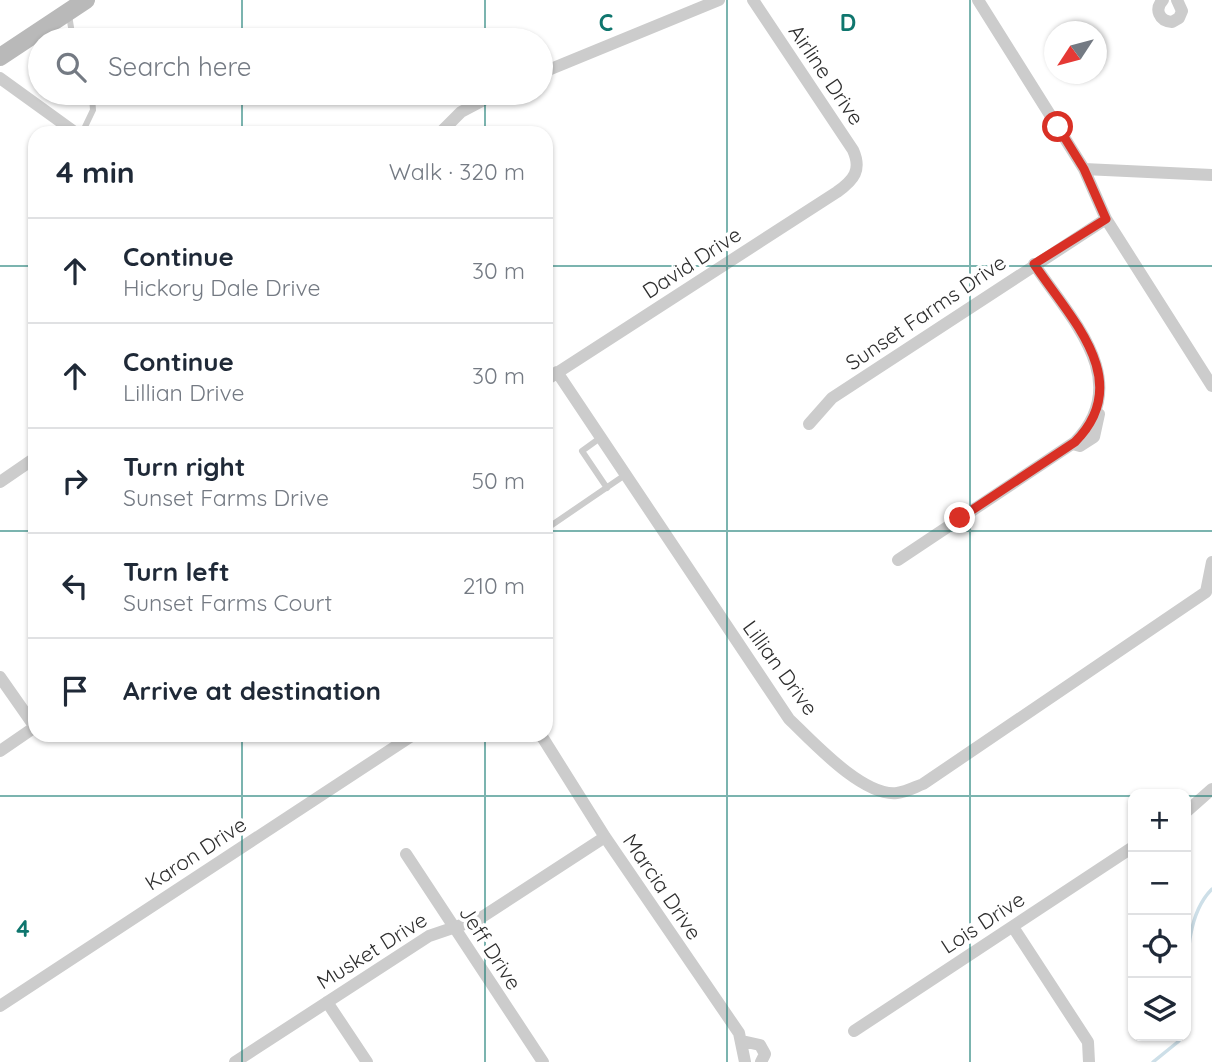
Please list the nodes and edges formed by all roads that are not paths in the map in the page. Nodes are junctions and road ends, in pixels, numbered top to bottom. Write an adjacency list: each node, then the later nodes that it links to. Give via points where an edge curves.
1 (86, 0): 7 (main road)
2 (719, 0): 12 (street)
3 (753, 0): 22 (street, Airline Drive, via 853,150)
4 (978, 0): 21 (street)
5 (1163, 0): 6 (street, via 1158,11 1168,22 1181,15)
6 (1177, 0)
7 (68, 12): 8 (main road); 9 (lane)
8 (44, 28)
9 (71, 28)
10 (28, 38): 11 (main road)
11 (0, 57)
12 (553, 68)
13 (0, 78): 14 (street)
14 (28, 98)
15 (37, 105): 18 (street)
16 (93, 105): 19 (lane)
17 (474, 105): 20 (street)
18 (66, 126)
19 (85, 126)
20 (447, 126)
21 (1084, 169): 23 (street); 24 (street)
22 (856, 175): 26 (street, David Drive, via 837,192)
23 (1212, 175)
24 (1106, 219): 25 (street, Sunset Farms Drive); 28 (street)
25 (1034, 264): 29 (street, Sunset Farms Drive, via 832,398); 36 (street, via 1091,348 1101,377 1098,404 1085,432 1072,444)
26 (553, 375)
27 (553, 377): 30 (street, Lillian Drive)
28 (1212, 386)
29 (809, 424)
30 (600, 438): 32 (street, Lillian Drive); 34 (lane, via 582,452)
31 (28, 463): 33 (street)
32 (625, 475): 34 (lane); 38 (street, Lillian Drive, via 789,719 834,761 879,791 895,793 923,783)
33 (0, 482)
34 (607, 488): 35 (lane)
35 (553, 524)
36 (898, 560)
37 (1212, 562): 38 (street, Lillian Drive)
38 (1209, 596)
39 (0, 677): 40 (street)
40 (28, 717)
41 (28, 732): 44 (street)
42 (402, 742): 53 (street, Karon Drive)
43 (545, 742): 47 (street, Marcia Drive)
44 (0, 751)
45 (1212, 789): 46 (street)
46 (1191, 808)
47 (605, 836): 50 (street, Musket Drive, via 479,919); 55 (street, Marcia Drive)
48 (1128, 851): 51 (street, Lois Drive)
49 (406, 854): 50 (street, Jeff Drive)
50 (455, 927): 52 (street, Musket Drive, via 429,936); 58 (street, Jeff Drive)
51 (1013, 927): 54 (street, Lois Drive); 61 (street, via 1088,1042)
52 (327, 1002): 56 (street, Musket Drive); 57 (street)
53 (0, 1006)
54 (854, 1031)
55 (743, 1041): 59 (street, Marcia Drive); 60 (street, via 760,1045 765,1054)
56 (235, 1062)
57 (367, 1062)
58 (543, 1062)
59 (746, 1062)
60 (761, 1062)
61 (1088, 1062)

